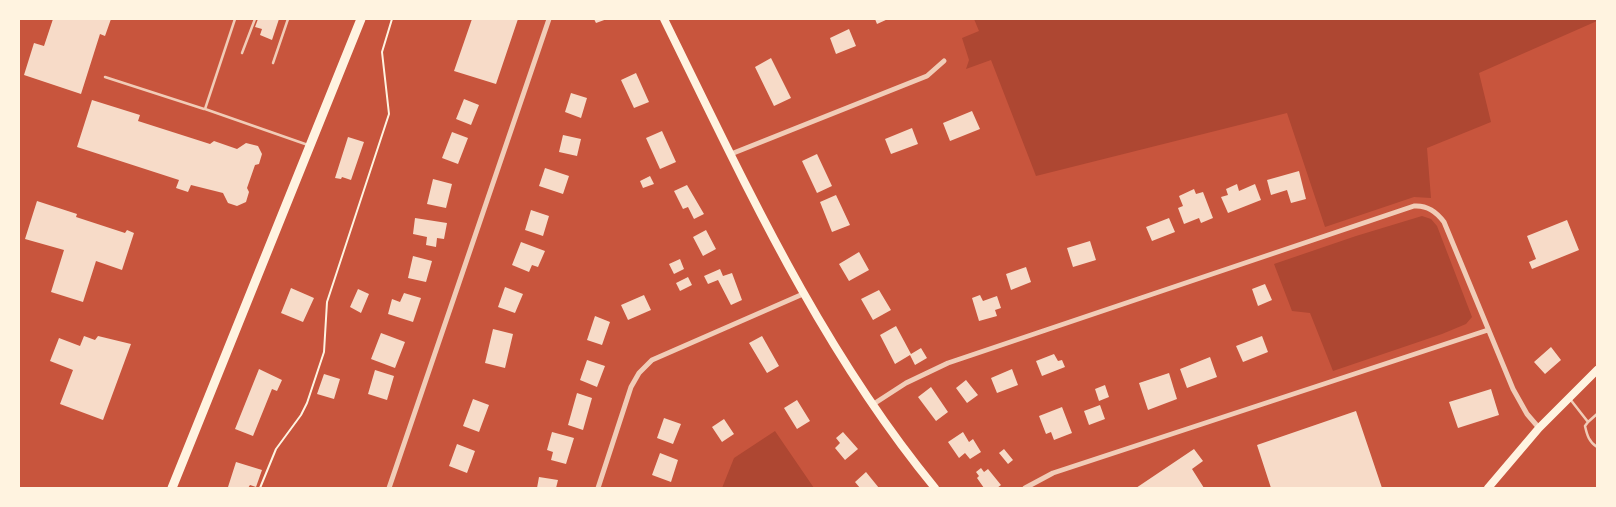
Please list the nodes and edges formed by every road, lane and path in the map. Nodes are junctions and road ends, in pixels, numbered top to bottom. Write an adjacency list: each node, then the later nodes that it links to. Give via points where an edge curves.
1 (235, 19): 12 (lane)
2 (255, 19): 8 (lane)
3 (288, 19): 10 (lane)
4 (361, 19): 13 (main road)
5 (392, 19): 25 (path, via 382,52 389,114 327,302 324,352 307,403 276,449)
6 (548, 19): 26 (street)
7 (664, 19): 14 (main road)
8 (242, 53)
9 (944, 60): 14 (street, via 927,76)
10 (273, 63)
11 (105, 77): 12 (lane)
12 (204, 109): 13 (lane)
13 (310, 145): 24 (main road)
14 (731, 154): 15 (main road)
15 (803, 294): 19 (main road); 27 (street, via 652,360 639,373 631,388)
16 (1488, 330): 19 (street, via 1444,222 1427,207 1414,206 948,363 906,383); 22 (street, via 1518,402); 29 (street, via 1052,473)
17 (1597, 370): 18 (main road)
18 (1568, 398): 21 (lane); 22 (main road)
19 (872, 406): 28 (main road)
20 (1597, 414): 21 (lane)
21 (1588, 422): 23 (lane, via 1585,426 1587,435)
22 (1539, 428): 30 (main road)
23 (1597, 447)
24 (172, 488)
25 (260, 488)
26 (389, 488)
27 (598, 488)
28 (935, 488)
29 (1025, 488)
30 (1488, 488)

